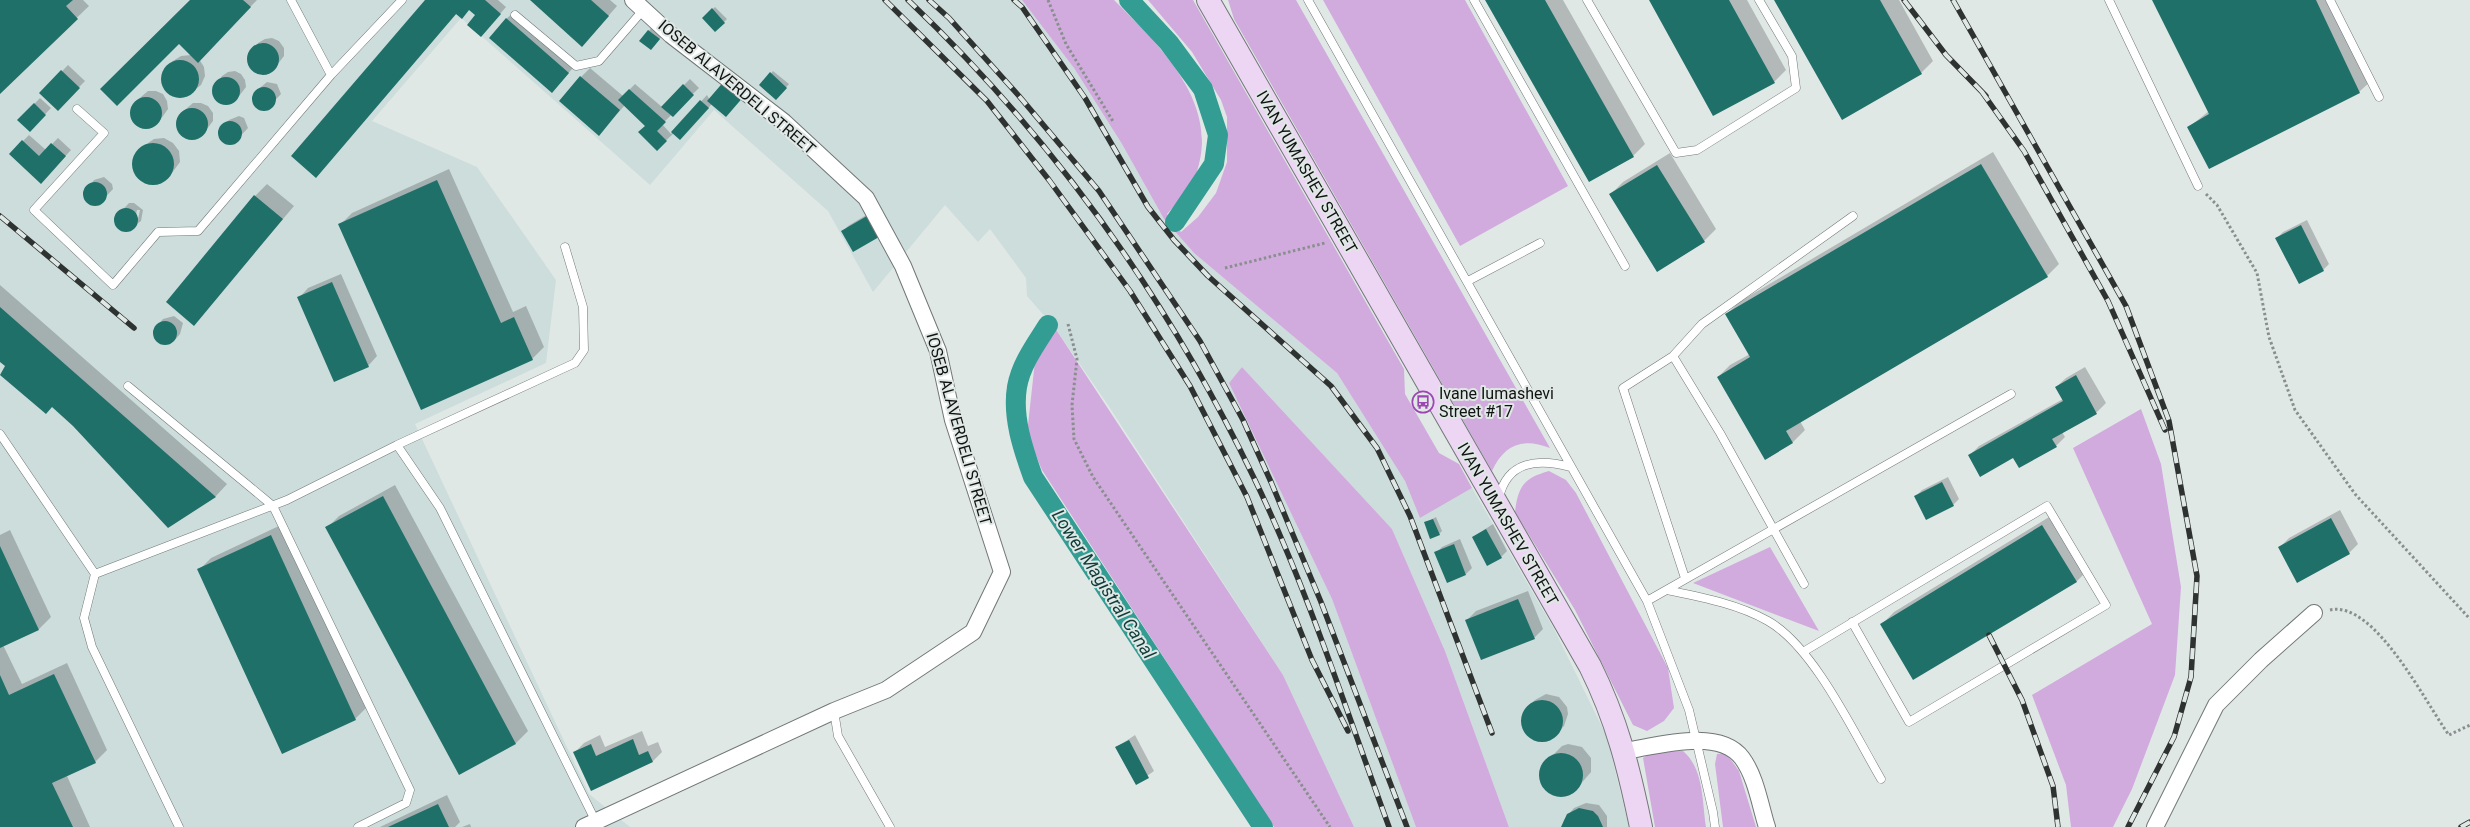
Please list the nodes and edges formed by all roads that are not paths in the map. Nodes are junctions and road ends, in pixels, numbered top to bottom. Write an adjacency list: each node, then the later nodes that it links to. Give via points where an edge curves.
1 (291, 0): 12 (lane)
2 (402, 0): 12 (lane)
3 (1208, 0): 28 (street, IVAN YUMASHEV STREET)
4 (1308, 0): 20 (lane)
5 (1474, 0): 19 (lane)
6 (1587, 0): 7 (lane, via 1676,153 1697,150 1796,88 1792,56)
7 (1759, 0)
8 (2109, 0): 15 (lane)
9 (2330, 0): 13 (lane)
10 (638, 4): 11 (lane, via 599,61 576,66); 38 (street, IOSEB ALAVERDELI STREET, via 672,35 784,122 866,198 903,266 938,351 953,420 1002,572 973,632 886,690)
11 (515, 15)
12 (332, 74): 14 (lane, via 198,231 158,232 112,285 34,210 104,133)
13 (2379, 97)
14 (76, 109)
15 (2198, 186)
16 (1853, 216): 21 (lane, via 1702,324)
17 (1540, 243): 20 (lane)
18 (565, 247): 25 (lane, via 583,307 584,350 576,363)
19 (1625, 266)
20 (1468, 281): 26 (lane)
21 (1673, 356): 29 (lane); 31 (lane, via 1624,388)
22 (128, 386): 27 (lane)
23 (2011, 394): 29 (lane)
24 (0, 434): 30 (lane)
25 (397, 445): 27 (lane); 42 (lane, via 440,508)
26 (1570, 467): 28 (lane, via 1552,462 1525,464 1505,480); 34 (lane)
27 (273, 506): 30 (lane); 44 (lane, via 410,790 406,803)
28 (1497, 508): 40 (street, IVAN YUMASHEV STREET, via 1594,673)
29 (1773, 530): 31 (lane); 32 (lane)
30 (95, 574): 43 (lane, via 84,618 92,647)
31 (1685, 578): 33 (lane)
32 (1804, 584)
33 (1666, 590): 34 (lane); 37 (lane, via 1722,602 1769,622)
34 (1647, 601): 39 (lane, via 1690,710)
35 (2314, 613): 49 (street, via 2216,705)
36 (1852, 622): 36 (lane, via 1909,722 2106,605 2047,506); 37 (lane)
37 (1803, 652): 41 (lane)
38 (834, 711): 42 (street, IOSEB ALAVERDELI STREET); 45 (lane, via 838,736)
39 (1697, 739): 40 (street); 47 (lane); 48 (street, via 1736,751 1743,760)
40 (1625, 751): 46 (street, IVAN YUMASHEV STREET)
41 (1881, 779)
42 (598, 824)
43 (180, 827)
44 (358, 827)
45 (890, 827)
46 (1641, 827)
47 (1715, 827)
48 (1767, 827)
49 (2155, 827)

